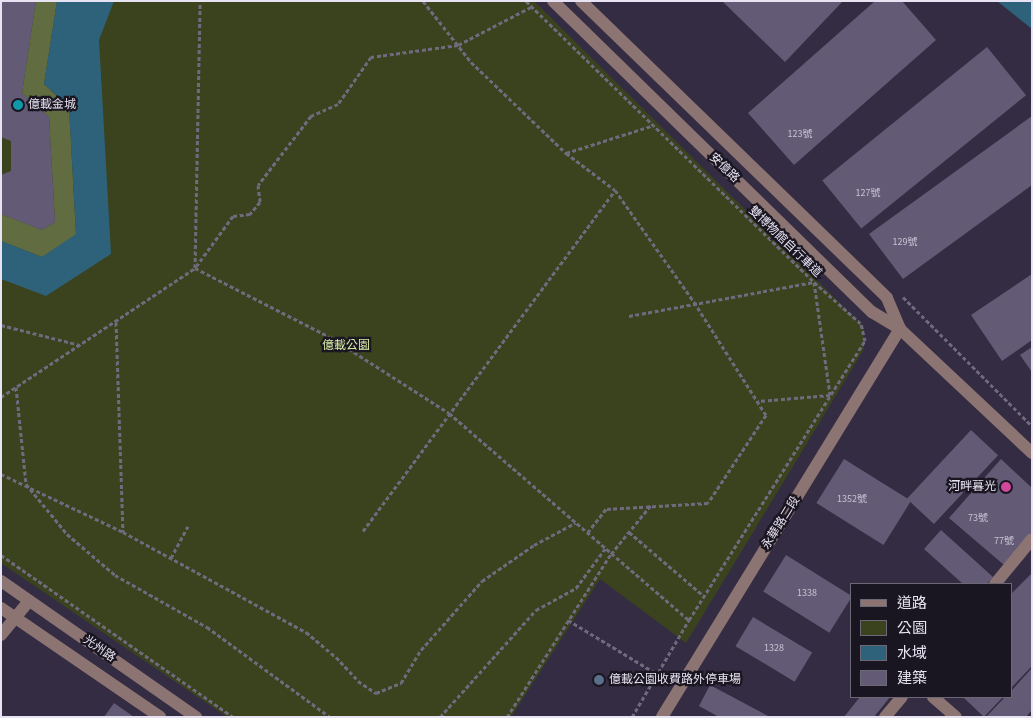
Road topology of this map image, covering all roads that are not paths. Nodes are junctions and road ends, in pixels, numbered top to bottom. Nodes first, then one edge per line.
1 (553, 1) edge
2 (581, 1) edge
3 (900, 329) junction
4 (1032, 453) edge
5 (1032, 539) edge
6 (1, 582) edge
7 (995, 583) edge
8 (29, 601) junction
9 (1, 608) edge
10 (15, 618) junction
11 (1, 635) edge
12 (901, 698) edge
13 (934, 698) edge
14 (160, 717) edge
15 (196, 717) edge
16 (662, 717) edge
17 (885, 717) edge
18 (956, 717) edge

1 - 3 street, 安億路
2 - 3 street, 安億路
3 - 4 street, 安億路
3 - 16 street, 永華路二段
5 - 7 street
6 - 8 street, 光州路
8 - 10 street
8 - 15 street, 光州路
9 - 10 street, 光州路
10 - 11 street
10 - 14 street, 光州路
12 - 17 street
13 - 18 street

